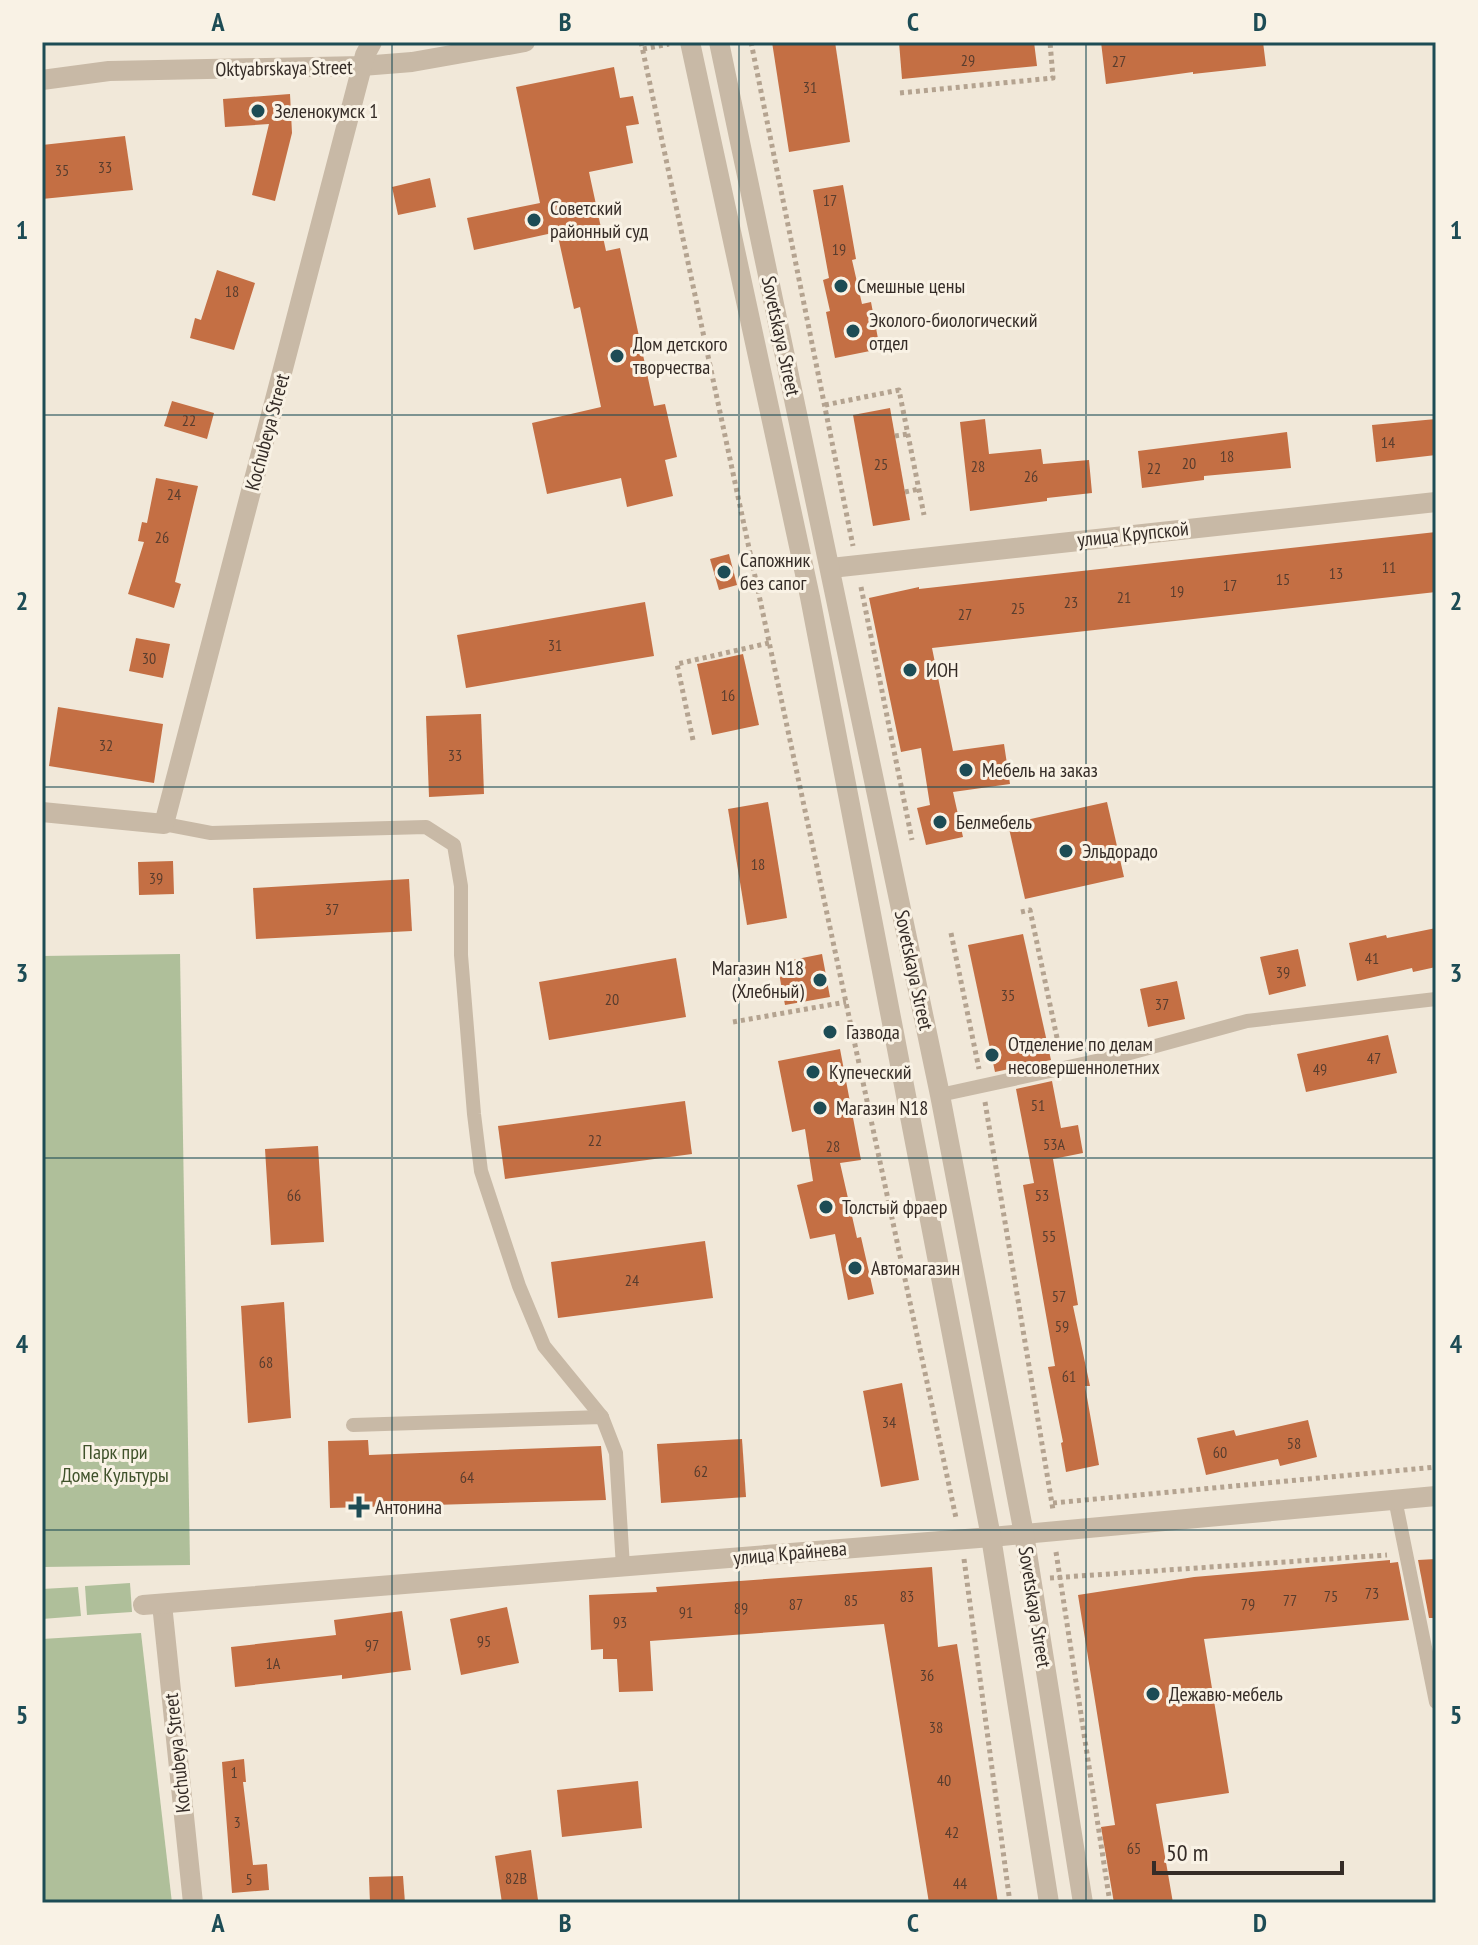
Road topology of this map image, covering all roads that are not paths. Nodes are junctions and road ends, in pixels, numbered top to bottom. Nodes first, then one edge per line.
1 (372, 42) edge
2 (525, 42) edge
3 (690, 42) edge
4 (719, 42) edge
5 (362, 66) junction
6 (42, 80) edge
7 (1436, 502) edge
8 (831, 568) junction
9 (42, 812) edge
10 (164, 824) junction
11 (1436, 999) edge
12 (940, 1095) junction
13 (602, 1417) junction
14 (353, 1425) dead end
15 (1436, 1496) edge
16 (1395, 1499) junction
17 (1024, 1534) junction
18 (991, 1537) junction
19 (623, 1567) junction
20 (152, 1604) joint
21 (1436, 1702) edge
22 (193, 1903) edge
23 (1049, 1903) edge
24 (1083, 1903) edge

1 - 5 street, Kochubeya Street
2 - 5 street, Oktyabrskaya Street
3 - 18 street, Sovetskaya Street
4 - 8 street, Sovetskaya Street
5 - 6 street, Oktyabrskaya Street
5 - 10 street, Kochubeya Street
7 - 8 street, улица Крупской
8 - 12 street, Sovetskaya Street
9 - 10 street
10 - 13 lane
11 - 12 lane
12 - 17 street, Sovetskaya Street
13 - 14 lane
13 - 19 lane
15 - 16 street, улица Крайнева
16 - 17 street, улица Крайнева
16 - 21 lane
17 - 18 street, улица Крайнева
17 - 24 street, Sovetskaya Street
18 - 19 street, улица Крайнева
18 - 23 street, Sovetskaya Street
19 - 20 street, улица Крайнева
20 - 22 street, Kochubeya Street

